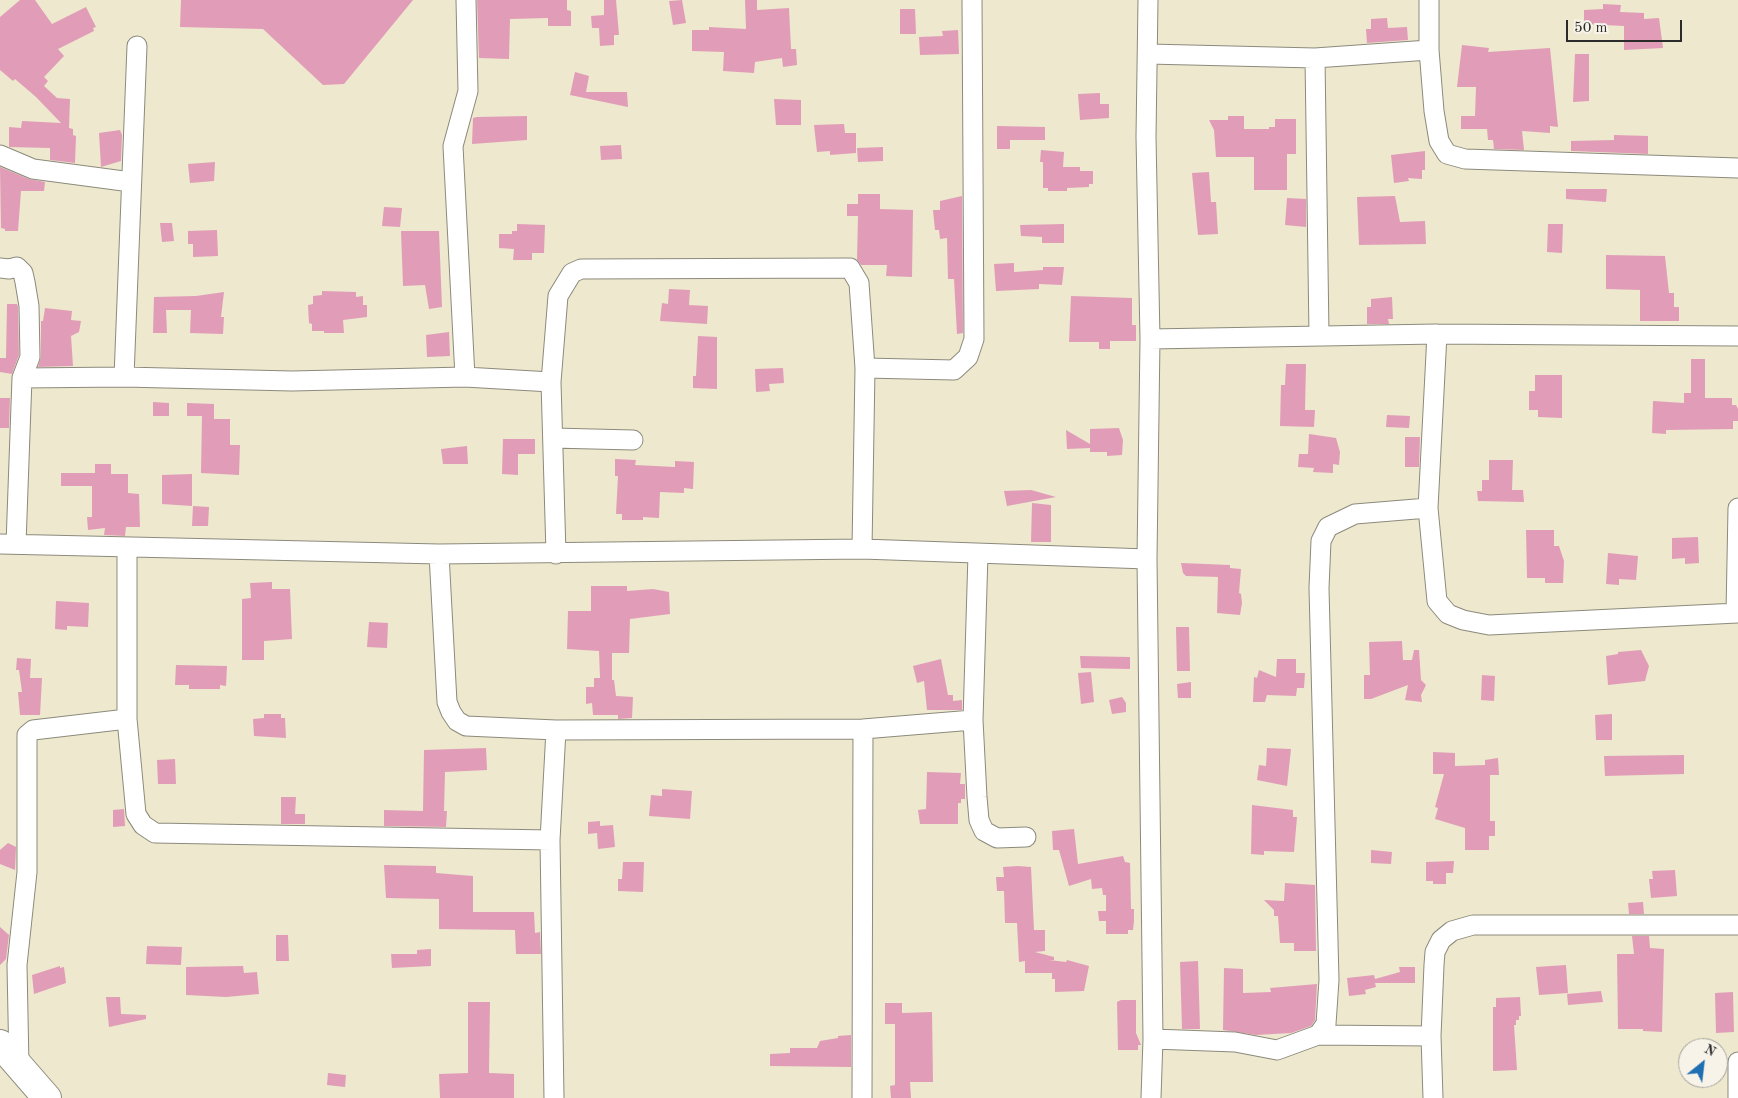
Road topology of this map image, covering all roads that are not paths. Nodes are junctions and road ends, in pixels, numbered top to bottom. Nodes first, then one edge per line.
1 (466, 0) edge
2 (972, 0) edge
3 (1148, 0) edge
4 (1428, 0) edge
5 (137, 46) dead end
6 (1429, 50) junction
7 (1148, 54) junction
8 (1315, 58) junction
9 (0, 154) edge
10 (1738, 168) edge
11 (132, 182) junction
12 (0, 268) edge
13 (1319, 334) junction
14 (1437, 334) junction
15 (1738, 336) edge
16 (1150, 339) junction
17 (865, 368) junction
18 (124, 377) junction
19 (465, 377) junction
20 (22, 378) junction
21 (551, 382) junction
22 (553, 438) junction
23 (633, 440) dead end
24 (1428, 508) junction
25 (1738, 508) edge
26 (8, 544) edge
27 (128, 548) junction
28 (862, 549) junction
29 (439, 554) junction
30 (556, 554) junction
31 (978, 554) junction
32 (1147, 560) junction
33 (1737, 613) edge
34 (127, 719) junction
35 (973, 720) junction
36 (863, 729) junction
37 (556, 730) junction
38 (1026, 837) dead end
39 (550, 840) junction
40 (1738, 924) edge
41 (1318, 1036) junction
42 (1431, 1036) junction
43 (1153, 1039) junction
44 (0, 1044) edge
45 (1738, 1062) edge
46 (19, 1066) junction
47 (47, 1098) edge
48 (554, 1098) edge
49 (862, 1098) edge
50 (1151, 1098) edge
51 (1433, 1098) edge
52 (1738, 1098) edge

1 - 19 street
2 - 17 street
3 - 7 street
4 - 6 street
5 - 11 street
6 - 8 street
6 - 10 street
7 - 8 street
7 - 16 street
8 - 13 street
9 - 11 street
11 - 18 street
12 - 20 street
13 - 14 street
13 - 16 street
14 - 15 street
14 - 24 street
16 - 32 street
17 - 21 street
17 - 28 street
18 - 19 street
18 - 20 street
19 - 21 street
20 - 26 street
21 - 22 street
22 - 23 street
22 - 30 street
24 - 33 street
24 - 41 street
25 - 33 street
26 - 27 street
27 - 29 street
27 - 34 street
28 - 30 street
28 - 31 street
29 - 30 street
29 - 37 street
31 - 32 street
31 - 35 street
32 - 43 street
34 - 39 street
34 - 46 street
35 - 36 street
35 - 38 street
36 - 37 street
36 - 49 street
37 - 39 street
39 - 48 street
40 - 42 street
41 - 42 street
41 - 43 street
42 - 51 street
43 - 50 street
44 - 46 highway
45 - 52 street
46 - 47 highway

